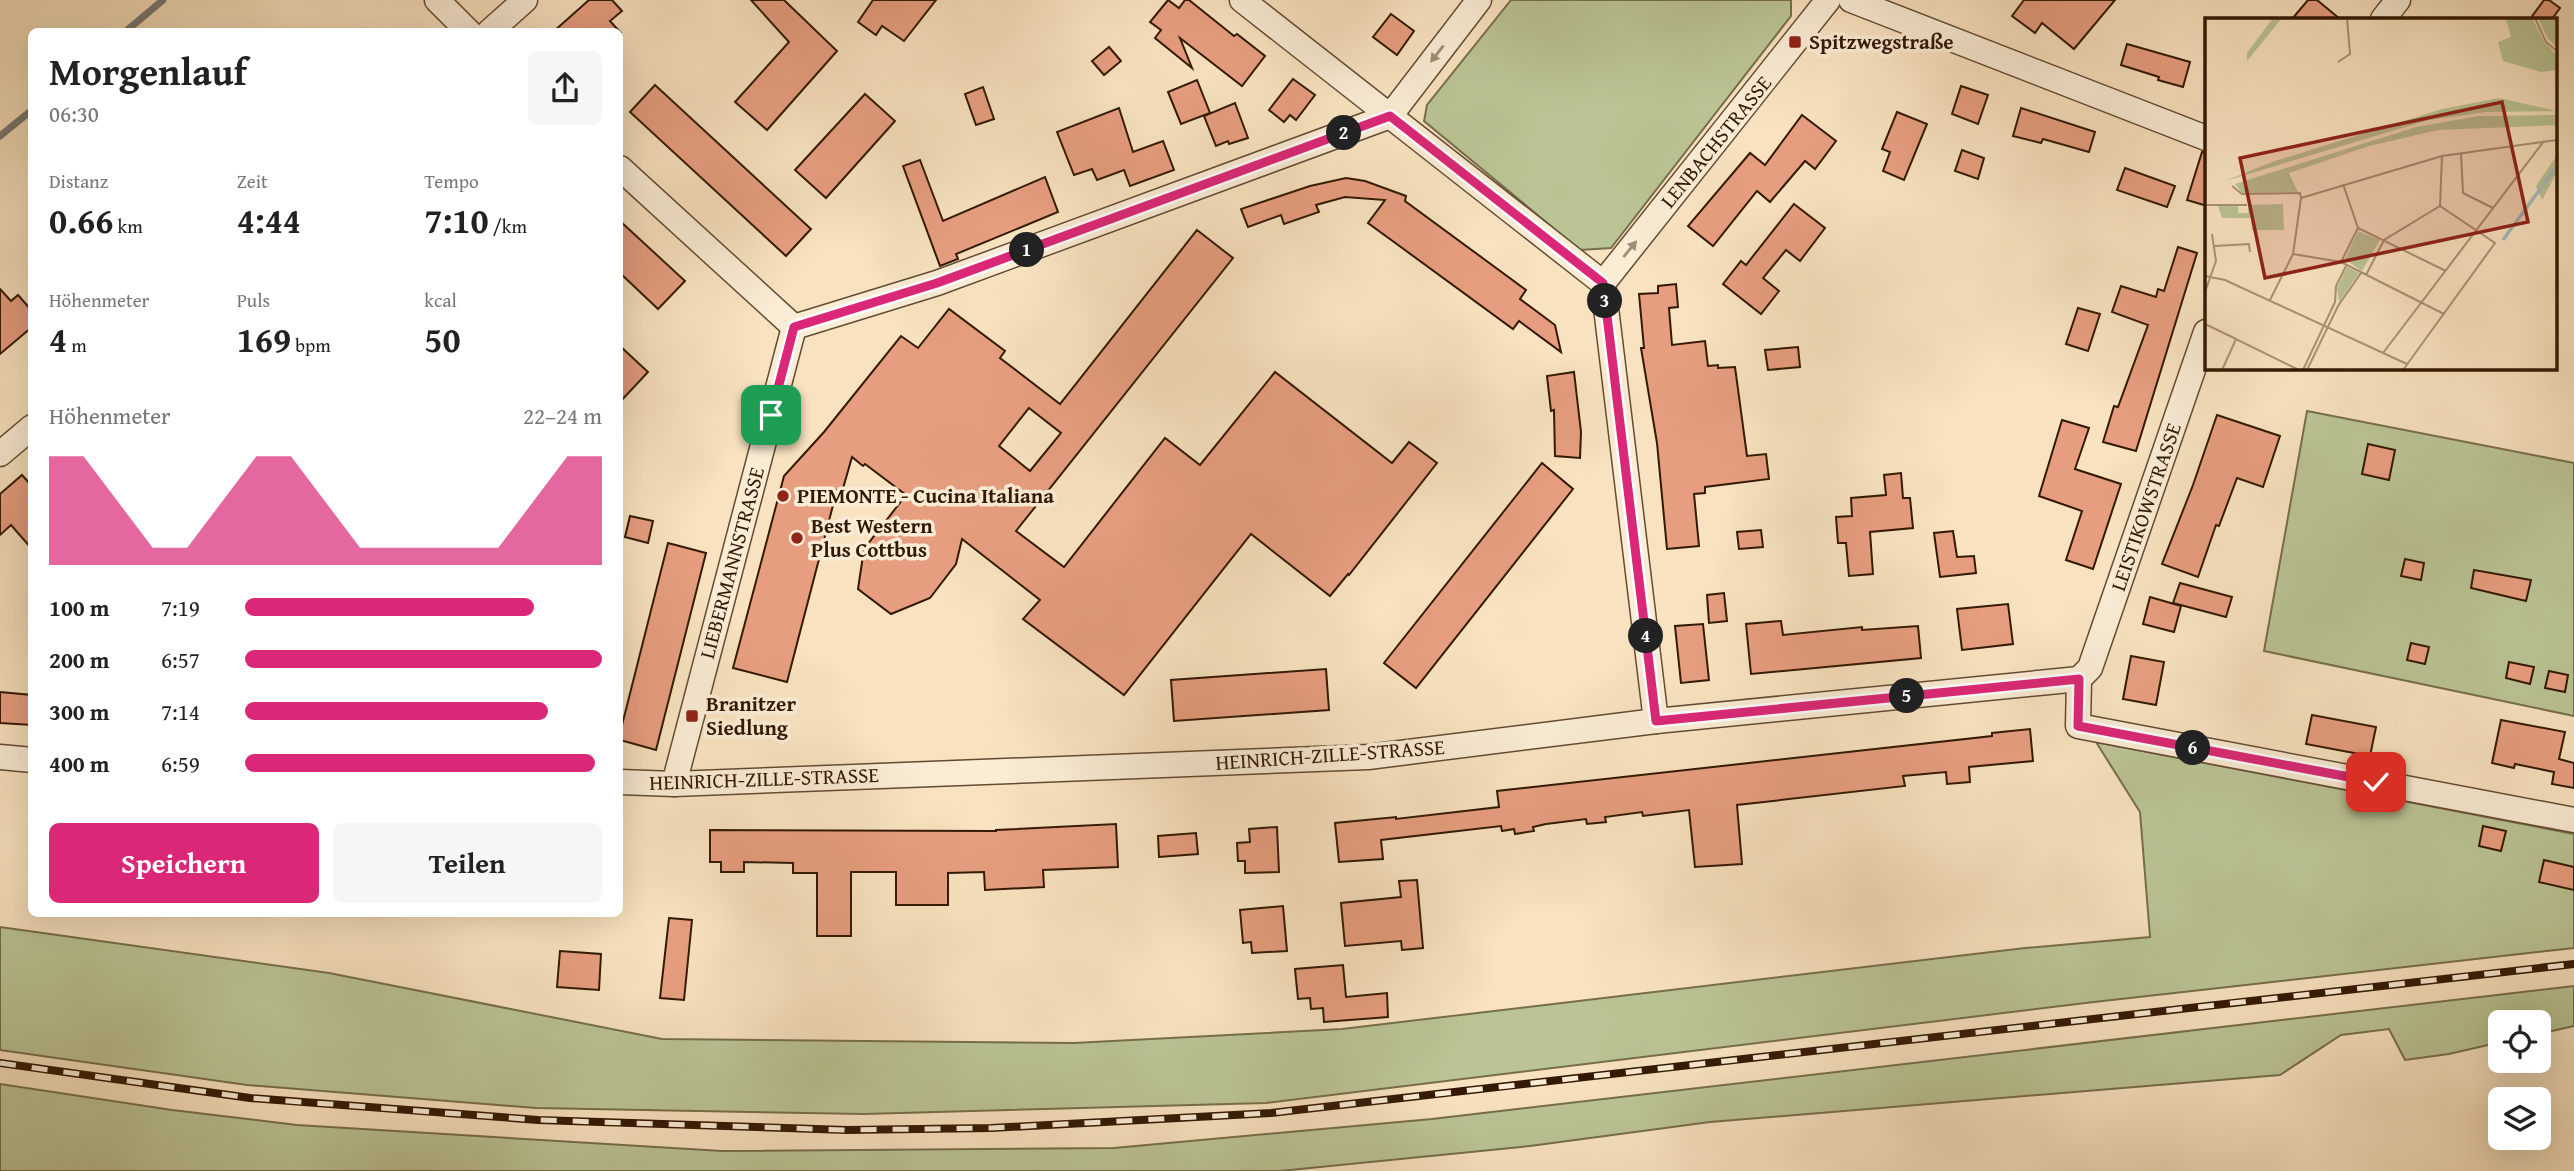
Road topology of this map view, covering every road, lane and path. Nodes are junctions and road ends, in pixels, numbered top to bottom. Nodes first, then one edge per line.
1 (437, 0) edge
2 (525, 0) edge
3 (1242, 0) edge
4 (1479, 0) edge
5 (1828, 0) edge
6 (1852, 0) edge
7 (2398, 0) edge
8 (2384, 18) edge
9 (465, 28) edge
10 (494, 28) edge
11 (1390, 116) junction
12 (2205, 137) edge
13 (623, 171) edge
14 (1603, 283) junction
15 (794, 327) junction
16 (2205, 338) edge
17 (28, 430) edge
18 (0, 454) edge
19 (2079, 679) junction
20 (1656, 721) junction
21 (0, 757) edge
22 (28, 760) edge
23 (623, 782) edge
24 (674, 784) junction
25 (2574, 820) edge

1 - 9 street
2 - 10 street
3 - 11 street
4 -> 11 street
14 -> 5 street, LENBACHSTRASSE
6 - 12 street
7 - 8 street
11 - 14 street
11 - 15 street
13 - 15 street
14 - 20 street
15 - 24 street, LIEBERMANNSTRASSE
16 - 19 street, LEISTIKOWSTRASSE
17 - 18 street
19 - 20 street, HEINRICH-ZILLE-STRASSE
19 - 25 street
20 - 24 street, HEINRICH-ZILLE-STRASSE
21 - 22 street
23 - 24 street, HEINRICH-ZILLE-STRASSE

